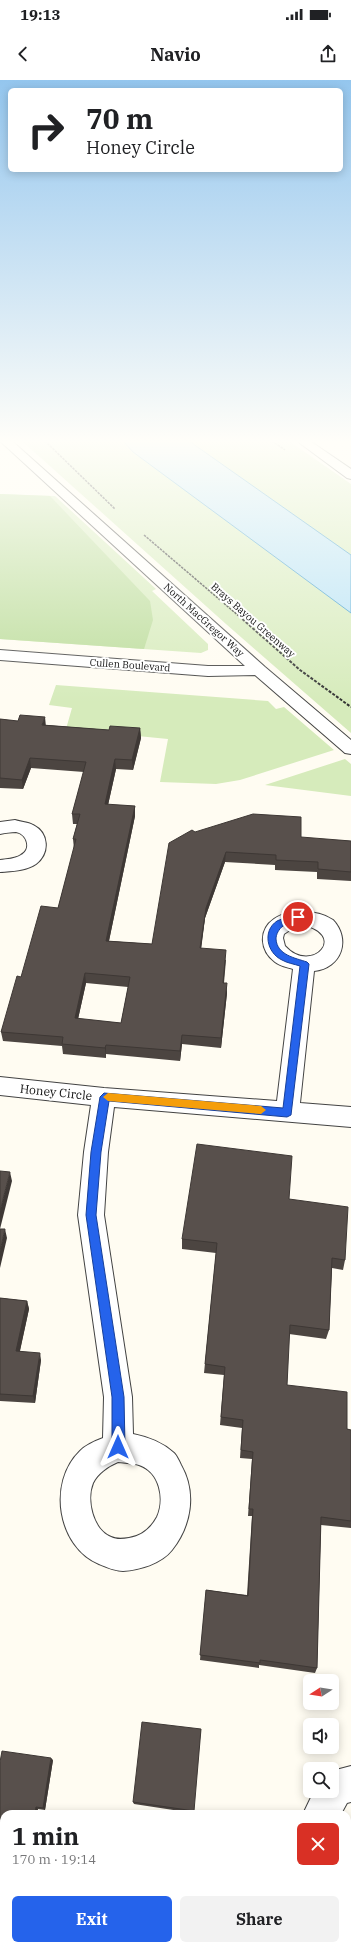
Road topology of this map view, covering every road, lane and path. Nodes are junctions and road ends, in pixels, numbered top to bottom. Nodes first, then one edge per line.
1 (102, 528) edge
2 (142, 534) dead end
3 (0, 655) edge
4 (259, 670) junction
5 (351, 707) edge
6 (351, 749) edge
7 (0, 828) edge
8 (0, 866) edge
9 (304, 964) dead end
10 (0, 1086) edge
11 (104, 1097) junction
12 (287, 1113) junction
13 (351, 1117) edge
14 (118, 1447) dead end
15 (351, 1784) edge
16 (323, 1810) edge

1 - 4 street, North MacGregor Way
2 - 5 path, Brays Bayou Greenway
3 - 4 street, Cullen Boulevard
4 - 6 street, North MacGregor Way
7 - 8 street
9 - 12 street
10 - 11 street, Honey Circle
11 - 12 street, Honey Circle
11 - 14 street
12 - 13 street, Honey Circle
15 - 16 street

